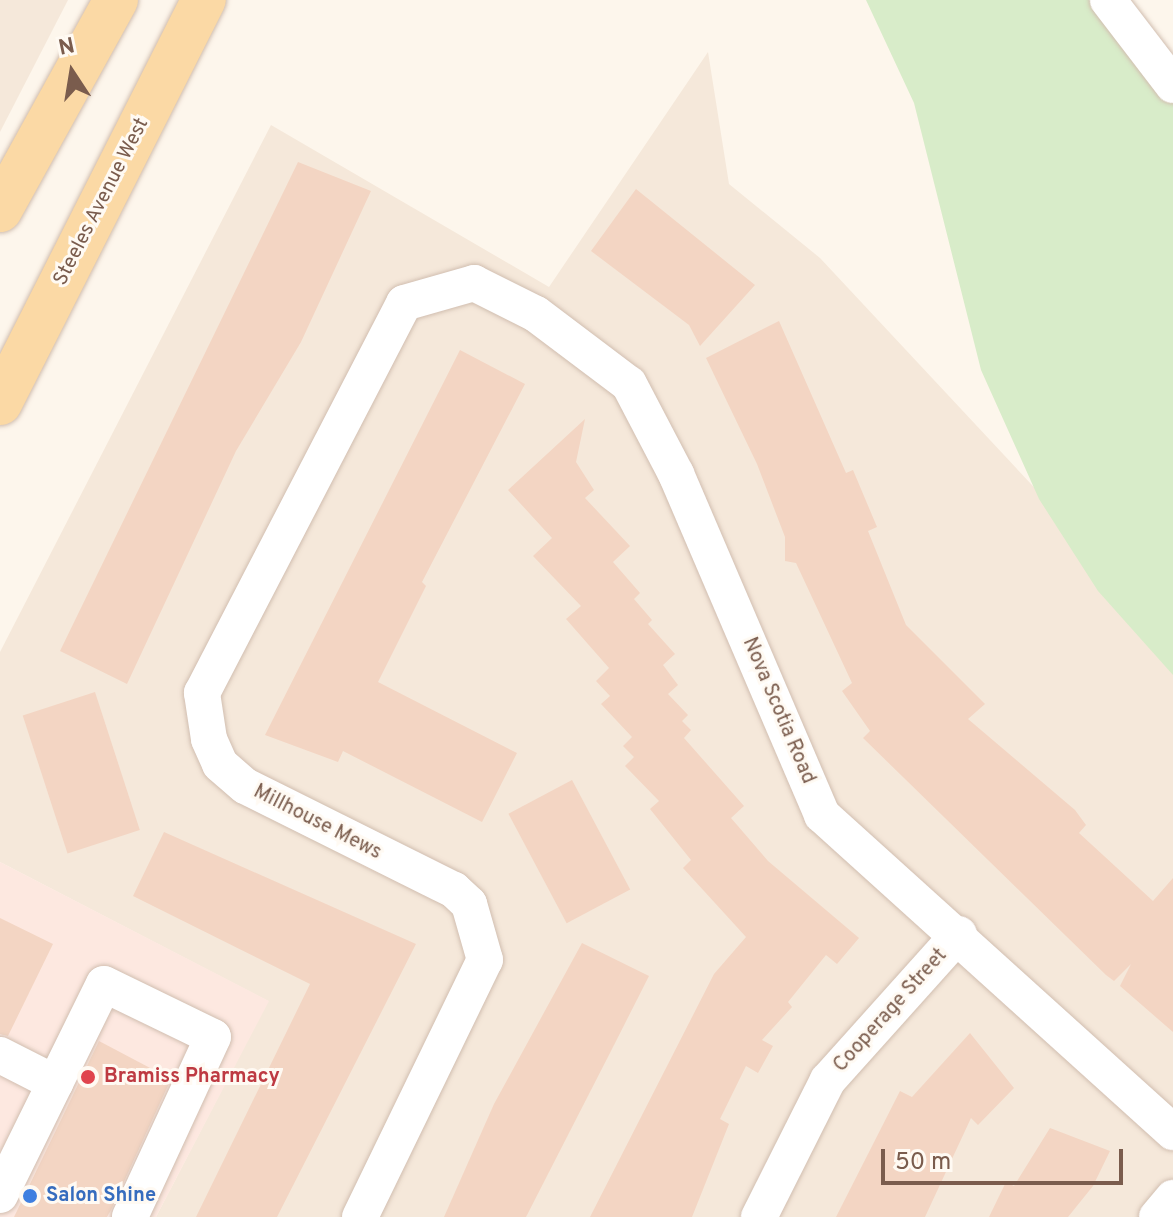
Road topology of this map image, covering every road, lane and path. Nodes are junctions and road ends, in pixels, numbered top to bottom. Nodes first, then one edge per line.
1 (116, 0) edge
2 (1108, 0) edge
3 (195, 5) edge
4 (1173, 85) edge
5 (0, 210) edge
6 (434, 290) joint
7 (0, 403) edge
8 (959, 934) junction
9 (0, 1055) edge
10 (55, 1083) junction
11 (1173, 1132) edge
12 (0, 1195) edge
13 (1173, 1198) edge
14 (130, 1217) edge
15 (360, 1217) edge
16 (759, 1217) edge
17 (1157, 1217) edge

1 - 5 main road
2 - 4 street
3 - 7 main road, Steeles Avenue West
6 - 8 street, Nova Scotia Road
6 - 15 street, Millhouse Mews
8 - 11 street, Nova Scotia Road
8 - 16 street, Cooperage Street
9 - 10 street
10 - 12 street
10 - 14 street
13 - 17 street

